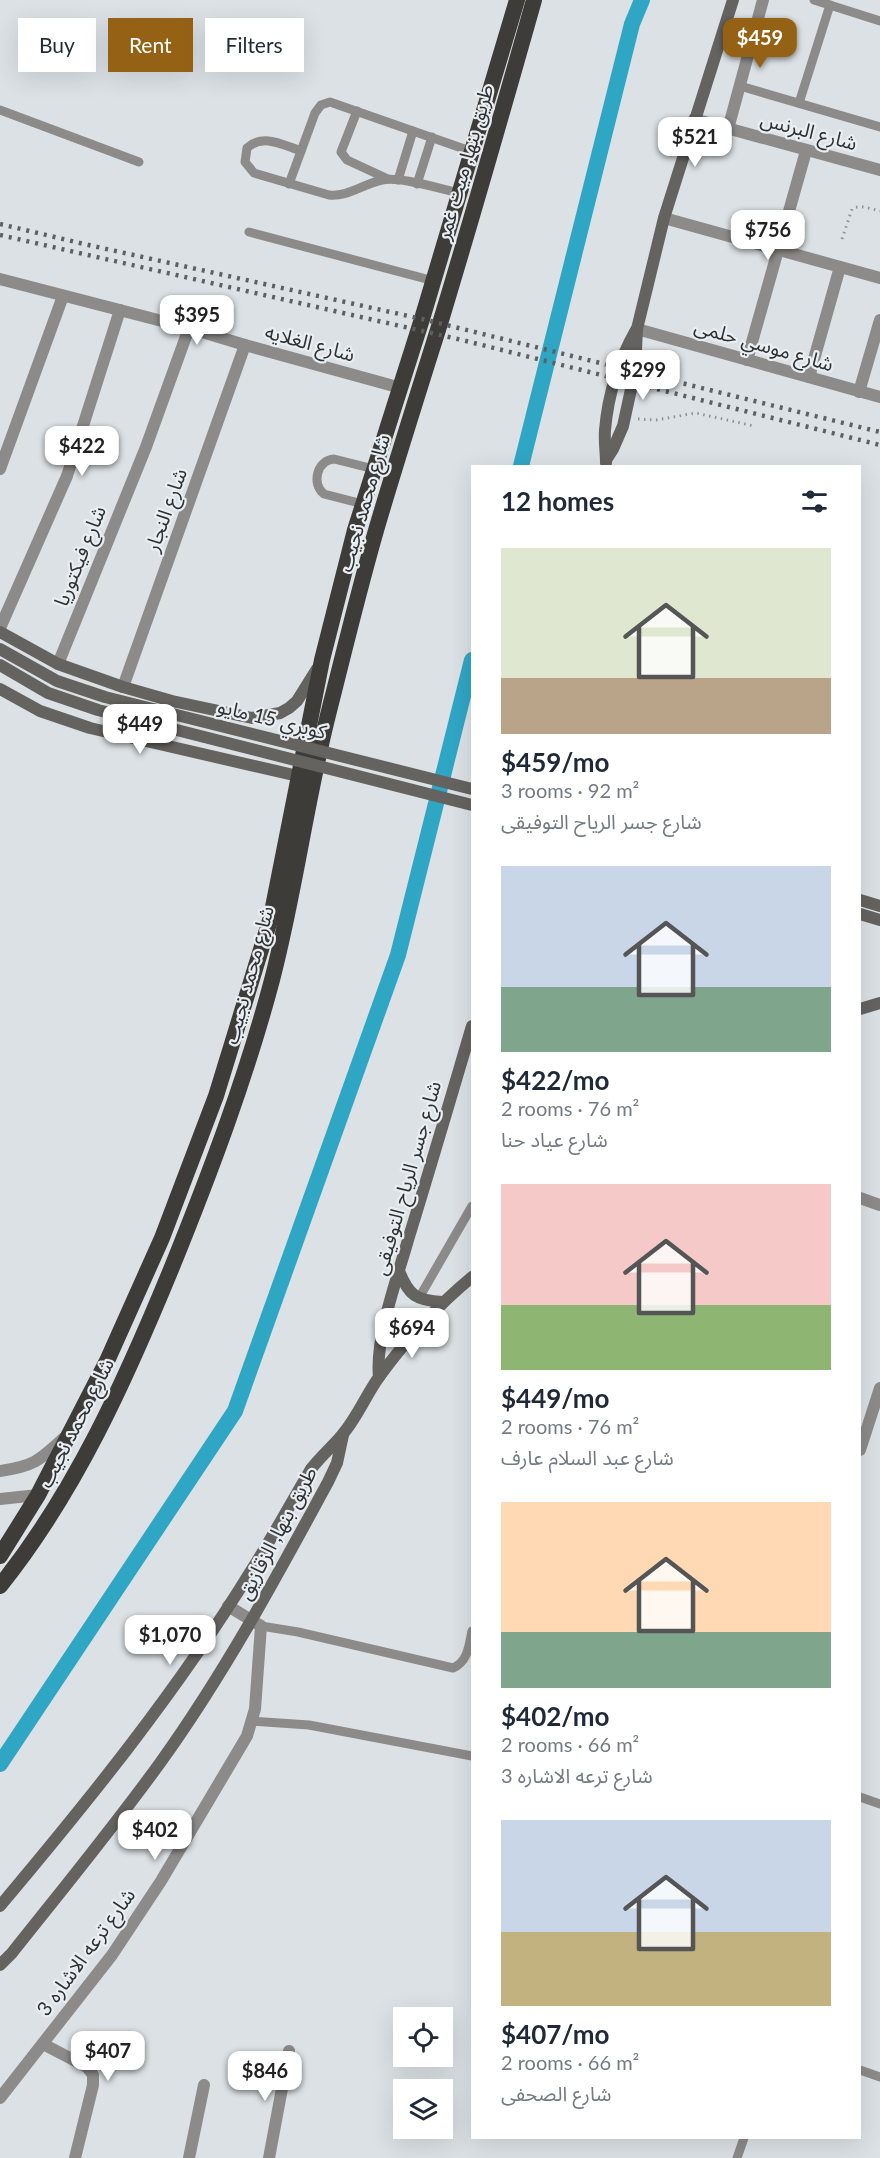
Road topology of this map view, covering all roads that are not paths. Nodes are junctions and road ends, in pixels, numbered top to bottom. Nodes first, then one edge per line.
1 (517, 0) edge
2 (534, 0) edge
3 (733, 0) edge
4 (764, 0) edge
5 (814, 0) edge
6 (830, 5) junction
7 (880, 21) edge
8 (740, 86) junction
9 (799, 103) junction
10 (0, 110) edge
11 (357, 111) junction
12 (694, 119) junction
13 (879, 124) edge
14 (728, 129) junction
15 (413, 130) junction
16 (432, 137) junction
17 (301, 151) junction
18 (806, 151) junction
19 (481, 155) junction
20 (139, 162) dead end
21 (880, 170) edge
22 (393, 180) junction
23 (289, 184) junction
24 (417, 184) junction
25 (460, 193) junction
26 (664, 218) junction
27 (249, 232) dead end
28 (778, 249) junction
29 (840, 267) junction
30 (880, 278) edge
31 (0, 279) edge
32 (434, 281) junction
33 (63, 296) junction
34 (120, 310) junction
35 (880, 320) edge
36 (189, 328) junction
37 (637, 329) junction
38 (417, 330) joint
39 (435, 335) joint
40 (245, 345) junction
41 (747, 360) junction
42 (810, 377) junction
43 (401, 388) junction
44 (859, 392) junction
45 (880, 398) edge
46 (606, 463) edge
47 (0, 469) edge
48 (374, 469) junction
49 (363, 504) junction
50 (382, 510) junction
51 (0, 630) edge
52 (0, 649) edge
53 (322, 660) junction
54 (58, 664) junction
55 (0, 665) edge
56 (123, 687) junction
57 (0, 689) edge
58 (298, 776) junction
59 (471, 789) edge
60 (471, 805) edge
61 (861, 900) edge
62 (880, 906) edge
63 (861, 914) edge
64 (880, 920) edge
65 (880, 1003) edge
66 (861, 1009) edge
67 (471, 1029) edge
68 (216, 1096) junction
69 (236, 1101) junction
70 (203, 1128) junction
71 (222, 1139) junction
72 (861, 1198) edge
73 (880, 1205) edge
74 (471, 1208) edge
75 (399, 1271) junction
76 (471, 1278) edge
77 (419, 1298) junction
78 (442, 1302) junction
79 (379, 1377) junction
80 (880, 1388) edge
81 (69, 1433) junction
82 (343, 1434) junction
83 (861, 1447) edge
84 (0, 1471) edge
85 (38, 1495) junction
86 (0, 1499) edge
87 (0, 1556) edge
88 (0, 1586) edge
89 (228, 1606) junction
90 (257, 1623) junction
91 (471, 1635) edge
92 (252, 1721) junction
93 (471, 1756) edge
94 (861, 1797) edge
95 (880, 1804) edge
96 (0, 1906) edge
97 (0, 1965) edge
98 (43, 2044) junction
99 (290, 2051) dead end
100 (861, 2070) edge
101 (880, 2077) edge
102 (204, 2085) dead end
103 (0, 2098) edge
104 (744, 2139) edge
105 (75, 2158) edge
106 (189, 2158) edge
107 (269, 2158) edge
108 (737, 2158) edge

1 - 19 highway, طريق بنها, ميت غمر
2 - 19 highway, طريق بنها, ميت غمر
3 - 12 main road
4 - 8 street
5 - 6 lane
6 - 7 lane
6 - 9 lane
8 - 9 lane
8 - 14 street
9 - 13 lane
10 - 20 lane
11 - 15 lane
11 - 17 lane
11 - 22 lane
12 - 14 street, شارع البرنس
12 - 26 main road
14 - 18 street, شارع البرنس
15 - 16 lane
15 - 22 lane
16 - 19 lane
16 - 24 lane
17 - 23 lane
17 - 23 lane
18 - 21 street, شارع البرنس
18 - 28 street
19 - 25 highway, طريق بنها, ميت غمر
19 - 39 highway, طريق بنها, ميت غمر
22 - 23 lane
22 - 24 lane
24 - 25 lane
25 - 32 highway, طريق بنها, ميت غمر
26 - 28 street
26 - 37 main road
27 - 32 lane
28 - 29 street
28 - 41 street
29 - 30 street
29 - 42 street
31 - 33 street, شارع الغلايه
32 - 38 highway, طريق بنها, ميت غمر
33 - 34 street, شارع الغلايه
33 - 47 street
34 - 36 street, شارع الغلايه
34 - 51 street
35 - 44 street
36 - 40 street, شارع الغلايه
36 - 54 street, شارع فيكتوريا
37 - 41 street, شارع موسي حلمى
37 - 46 main road
37 - 46 main road
38 - 43 highway, شارع محمد نجيب
39 - 50 highway, شارع محمد نجيب
40 - 43 street, شارع الغلايه
40 - 56 street, شارع النجار
41 - 42 street, شارع موسي حلمى
42 - 44 street, شارع موسي حلمى
43 - 48 highway, شارع محمد نجيب
44 - 45 street, شارع موسي حلمى
48 - 49 highway, شارع محمد نجيب
48 - 49 lane
49 - 50 highway
49 - 53 highway, شارع محمد نجيب
50 - 69 highway, شارع محمد نجيب
51 - 54 main road
52 - 59 main road, كوبري 15 مايو, bridge
53 - 56 main road
53 - 58 highway, شارع محمد نجيب
54 - 56 main road
55 - 60 main road, كوبري 15 مايو, bridge
57 - 58 main road
58 - 68 highway, شارع محمد نجيب
61 - 62 main road
63 - 64 main road
65 - 66 main road
67 - 75 main road, شارع جسر الرياح التوفيقى
68 - 69 highway
68 - 70 highway, شارع محمد نجيب
69 - 71 highway, شارع محمد نجيب
70 - 71 highway
70 - 81 highway, شارع محمد نجيب
71 - 88 highway, شارع محمد نجيب
72 - 73 street
74 - 77 lane
75 - 77 main road
75 - 79 main road, شارع جسر الرياح التوفيقى
76 - 78 main road, طريق بنها, الزقازيق
77 - 78 main road
78 - 79 main road, طريق بنها, الزقازيق
79 - 82 main road, طريق بنها, الزقازيق
80 - 83 street
81 - 84 street
81 - 85 highway, شارع محمد نجيب
82 - 89 main road, طريق بنها, الزقازيق
82 - 90 main road, طريق بنها, الزقازيق
85 - 86 street
85 - 87 highway, شارع محمد نجيب
89 - 90 street
89 - 96 main road, طريق بنها, الزقازيق
90 - 91 lane
90 - 92 street, شارع ترعه الاشاره 3
90 - 97 main road, طريق بنها, الزقازيق
92 - 93 lane
92 - 98 street, شارع ترعه الاشاره 3
94 - 95 lane
98 - 103 street, شارع ترعه الاشاره 3
98 - 105 street
99 - 107 street
100 - 101 lane
102 - 106 street
104 - 108 lane

